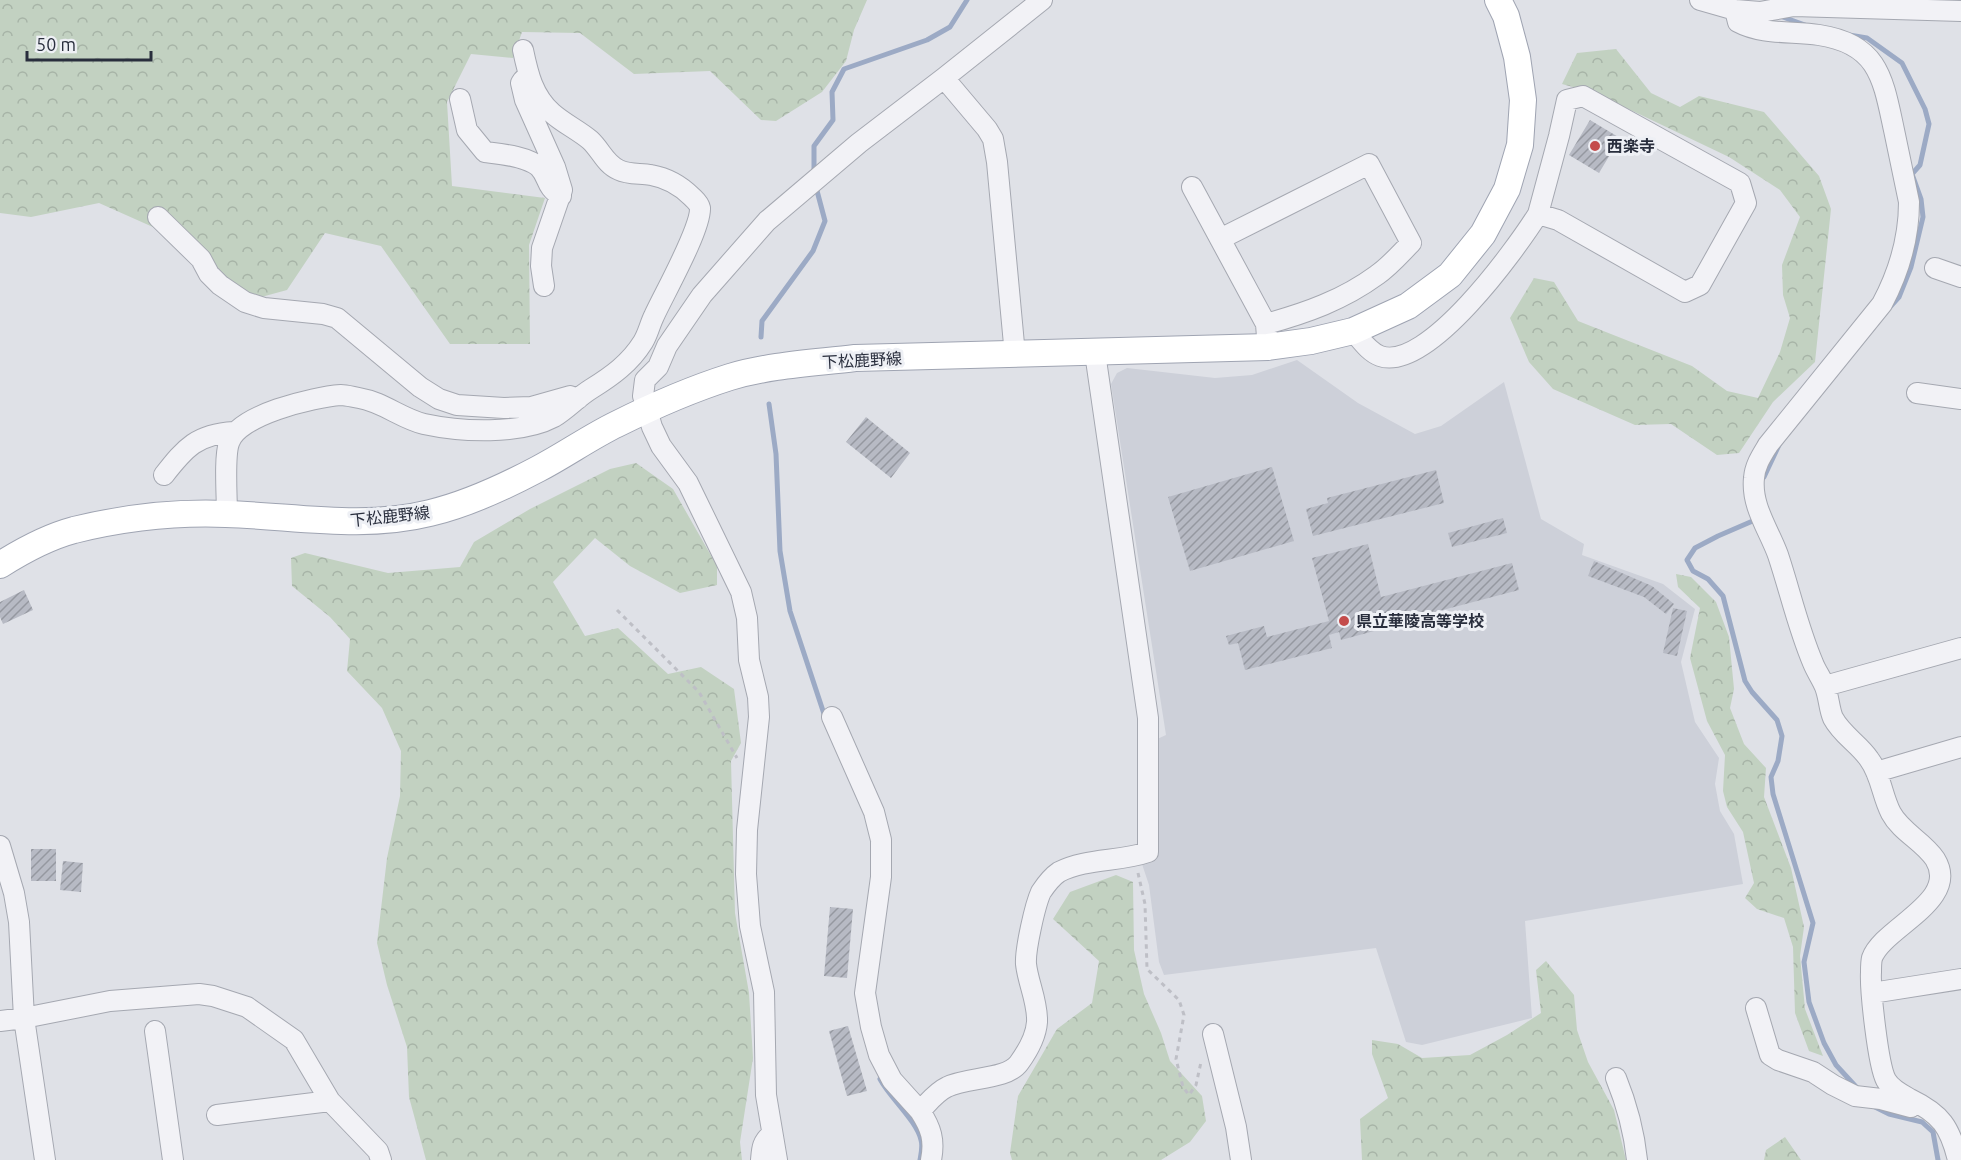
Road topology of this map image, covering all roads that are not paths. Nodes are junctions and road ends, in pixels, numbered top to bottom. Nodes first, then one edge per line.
1 (1498, 0) edge
2 (1700, 0) edge
3 (1030, 4) edge
4 (1735, 10) junction
5 (1961, 11) edge
6 (523, 50) dead end
7 (528, 73) junction
8 (944, 78) junction
9 (460, 99) dead end
10 (1192, 187) dead end
11 (561, 196) junction
12 (1538, 214) junction
13 (158, 217) dead end
14 (1220, 239) junction
15 (1935, 268) dead end
16 (1961, 277) edge
17 (544, 286) dead end
18 (1353, 331) junction
19 (1267, 335) junction
20 (1095, 353) junction
21 (1015, 355) junction
22 (624, 367) junction
23 (645, 380) junction
24 (1917, 393) dead end
25 (578, 399) junction
26 (1961, 399) edge
27 (646, 410) junction
28 (234, 432) junction
29 (164, 475) dead end
30 (226, 514) junction
31 (0, 565) edge
32 (1961, 648) edge
33 (1825, 686) junction
34 (832, 717) dead end
35 (1961, 747) edge
36 (1876, 772) junction
37 (0, 846) edge
38 (1961, 979) edge
39 (1872, 993) junction
40 (1756, 1008) dead end
41 (24, 1018) junction
42 (0, 1021) edge
43 (155, 1031) dead end
44 (1213, 1034) road end
45 (1616, 1078) dead end
46 (330, 1101) junction
47 (1925, 1106) junction
48 (920, 1111) junction
49 (217, 1115) dead end
50 (771, 1135) junction
51 (45, 1160) edge
52 (173, 1160) edge
53 (381, 1160) edge
54 (761, 1160) edge
55 (777, 1160) edge
56 (931, 1160) edge
57 (1241, 1160) edge
58 (1637, 1160) edge
59 (1958, 1160) edge

1 - 18 main road, 下松鹿野線
2 - 4 street
3 - 8 street
4 - 5 street
4 - 33 street
6 - 7 street
7 - 11 street
7 - 22 street
8 - 21 street
8 - 23 street
9 - 11 street
10 - 14 street
11 - 17 street
12 - 12 street
12 - 18 street
13 - 25 street
14 - 19 street
14 - 19 street
15 - 16 street
18 - 19 main road, 下松鹿野線
19 - 20 main road, 下松鹿野線
20 - 21 main road, 下松鹿野線
20 - 48 street
21 - 27 main road, 下松鹿野線
22 - 23 street
22 - 25 street
23 - 27 street
24 - 26 street
25 - 28 street
27 - 30 main road, 下松鹿野線
27 - 50 street
28 - 29 street
28 - 30 street
30 - 31 main road, 下松鹿野線
32 - 33 street
33 - 36 street
34 - 48 street
35 - 36 street
36 - 39 street
37 - 41 street
38 - 39 street
39 - 47 street
40 - 47 street
41 - 42 street
41 - 46 street
41 - 51 street
43 - 52 street
44 - 57 street
45 - 58 street
46 - 49 street
46 - 53 street
47 - 59 street
48 - 56 street
50 - 54 street
50 - 55 street

